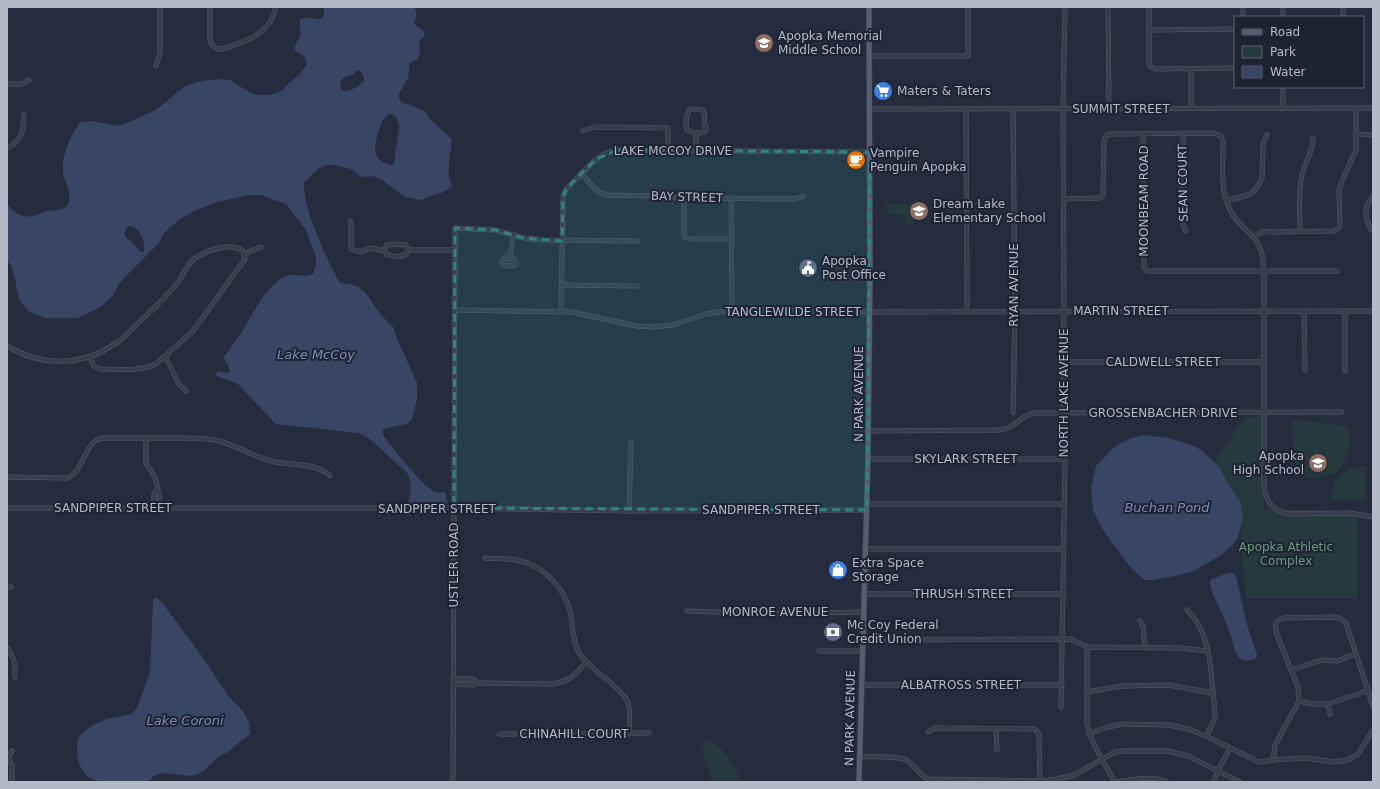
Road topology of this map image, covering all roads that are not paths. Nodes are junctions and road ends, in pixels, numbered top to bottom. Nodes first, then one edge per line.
1 (160, 7) edge
2 (210, 7) edge
3 (276, 7) edge
4 (869, 7) edge
5 (968, 7) edge
6 (1065, 7) edge
7 (1108, 7) edge
8 (1148, 7) edge
9 (1234, 29) edge
10 (1149, 30) junction
11 (869, 56) junction
12 (156, 66) dead end
13 (1234, 68) edge
14 (1191, 69) junction
15 (29, 80) dead end
16 (7, 84) edge
17 (1283, 88) edge
18 (1191, 108) junction
19 (1283, 108) junction
20 (1356, 108) junction
21 (1373, 108) edge
22 (869, 109) junction
23 (966, 109) junction
24 (1013, 109) junction
25 (1064, 109) junction
26 (1109, 109) junction
27 (24, 115) dead end
28 (583, 131) dead end
29 (696, 133) junction
30 (1143, 134) junction
31 (1183, 134) junction
32 (1356, 134) junction
33 (1267, 135) dead end
34 (1373, 135) edge
35 (1313, 138) dead end
36 (7, 149) edge
37 (668, 150) junction
38 (696, 151) junction
39 (870, 152) junction
40 (581, 173) junction
41 (803, 196) dead end
42 (1373, 197) edge
43 (684, 198) junction
44 (731, 198) junction
45 (1064, 198) junction
46 (1227, 201) junction
47 (350, 221) dead end
48 (1300, 231) junction
49 (1373, 231) edge
50 (1185, 232) dead end
51 (514, 234) junction
52 (1254, 237) junction
53 (731, 239) junction
54 (562, 241) junction
55 (637, 241) dead end
56 (262, 247) dead end
57 (409, 250) junction
58 (455, 250) junction
59 (384, 251) junction
60 (244, 254) junction
61 (509, 258) dead end
62 (1264, 271) junction
63 (1337, 271) dead end
64 (562, 285) junction
65 (637, 286) dead end
66 (456, 310) junction
67 (732, 310) junction
68 (561, 311) junction
69 (967, 311) junction
70 (1064, 311) junction
71 (1264, 311) junction
72 (1304, 311) junction
73 (1345, 311) junction
74 (1373, 311) edge
75 (869, 312) junction
76 (1015, 312) junction
77 (7, 346) edge
78 (165, 356) junction
79 (90, 357) junction
80 (1063, 362) junction
81 (1263, 362) junction
82 (1304, 370) dead end
83 (1345, 371) dead end
84 (186, 391) dead end
85 (1264, 412) junction
86 (1342, 412) dead end
87 (1013, 413) dead end
88 (1063, 413) junction
89 (868, 430) junction
90 (146, 438) junction
91 (631, 442) dead end
92 (868, 459) junction
93 (1065, 459) junction
94 (330, 476) dead end
95 (7, 477) edge
96 (157, 488) junction
97 (867, 504) junction
98 (1064, 504) junction
99 (7, 508) edge
100 (154, 508) junction
101 (160, 508) junction
102 (454, 508) junction
103 (867, 510) junction
104 (629, 511) junction
105 (1373, 517) edge
106 (865, 549) junction
107 (1064, 549) junction
108 (484, 558) dead end
109 (863, 594) junction
110 (1063, 594) junction
111 (1187, 610) dead end
112 (687, 611) dead end
113 (863, 612) junction
114 (1140, 621) dead end
115 (862, 640) junction
116 (1062, 640) junction
117 (1088, 647) junction
118 (1145, 647) junction
119 (7, 648) edge
120 (819, 651) dead end
121 (862, 651) junction
122 (1208, 651) junction
123 (1355, 654) junction
124 (588, 662) junction
125 (1292, 670) junction
126 (15, 677) dead end
127 (453, 678) junction
128 (466, 678) junction
129 (478, 683) junction
130 (453, 684) junction
131 (466, 685) junction
132 (861, 685) junction
133 (1062, 685) junction
134 (1367, 691) junction
135 (1087, 692) junction
136 (1213, 693) junction
137 (1299, 701) junction
138 (1328, 704) junction
139 (1062, 706) dead end
140 (1373, 706) edge
141 (1330, 714) dead end
142 (996, 729) junction
143 (1373, 730) edge
144 (928, 732) dead end
145 (499, 734) dead end
146 (629, 734) junction
147 (649, 734) dead end
148 (1089, 734) junction
149 (1206, 736) junction
150 (1230, 748) junction
151 (997, 750) dead end
152 (12, 751) dead end
153 (7, 757) edge
154 (859, 757) junction
155 (1102, 759) junction
156 (1273, 760) junction
157 (1218, 771) junction
158 (1040, 781) junction
159 (1239, 781) edge
160 (12, 782) edge
161 (453, 782) edge
162 (859, 782) edge
163 (1117, 782) edge
164 (1167, 782) edge
165 (1213, 782) edge

1 - 12 street
2 - 3 street
4 - 11 main road, N PARK AVENUE
5 - 11 street
6 - 25 street, NORTH LAKE AVENUE
7 - 26 street
8 - 10 street
9 - 10 street
10 - 14 street
11 - 22 main road, N PARK AVENUE
13 - 14 street
14 - 18 street
15 - 16 street
17 - 19 street
18 - 19 street, SUMMIT STREET
18 - 26 street, SUMMIT STREET
19 - 20 street, SUMMIT STREET
20 - 21 street, SUMMIT STREET
20 - 32 street
22 - 23 street, SUMMIT STREET
22 - 39 main road, N PARK AVENUE
23 - 24 street, SUMMIT STREET
23 - 69 street
24 - 25 street, SUMMIT STREET
24 - 76 street, RYAN AVENUE
25 - 26 street, SUMMIT STREET
25 - 45 street, NORTH LAKE AVENUE
27 - 36 street
28 - 37 street
29 - 29 street
29 - 38 street
30 - 31 street
30 - 45 street
30 - 62 street, MOONBEAM ROAD
31 - 46 street
31 - 50 street, SEAN COURT
32 - 34 street
32 - 48 street
33 - 46 street
35 - 48 street
37 - 38 street, LAKE MCCOY DRIVE
37 - 40 street, LAKE MCCOY DRIVE
38 - 39 street, LAKE MCCOY DRIVE
39 - 75 main road, N PARK AVENUE
40 - 43 street, BAY STREET
40 - 54 street, LAKE MCCOY DRIVE
41 - 44 street, BAY STREET
42 - 49 street
43 - 44 street, BAY STREET
43 - 53 street
44 - 53 street
45 - 70 street, NORTH LAKE AVENUE
46 - 52 street
47 - 59 street
48 - 52 street
51 - 54 street
51 - 58 street, USTLER ROAD
51 - 61 street
52 - 62 street
53 - 67 street
54 - 55 street
54 - 64 street, LAKE MCCOY DRIVE
56 - 60 street
57 - 58 street
57 - 59 street
57 - 59 street
58 - 66 street, USTLER ROAD
60 - 78 street
60 - 79 street
62 - 63 street
62 - 71 street
64 - 65 street
64 - 68 street, LAKE MCCOY DRIVE
66 - 68 street, TANGLEWILDE STREET
66 - 102 street, USTLER ROAD
67 - 68 street, TANGLEWILDE STREET
67 - 75 street, TANGLEWILDE STREET
69 - 75 street, MARTIN STREET
69 - 76 street, MARTIN STREET
70 - 71 street, MARTIN STREET
70 - 76 street, MARTIN STREET
70 - 80 street, NORTH LAKE AVENUE
71 - 72 street, MARTIN STREET
71 - 81 street
72 - 73 street, MARTIN STREET
72 - 82 street
73 - 74 street, MARTIN STREET
73 - 83 street
75 - 89 main road, N PARK AVENUE
76 - 87 street, RYAN AVENUE
77 - 79 street
78 - 79 street
78 - 84 street
80 - 81 street, CALDWELL STREET
80 - 88 street, NORTH LAKE AVENUE
81 - 85 street
85 - 86 street, GROSSENBACHER DRIVE
85 - 88 street, GROSSENBACHER DRIVE
85 - 105 street
88 - 89 street, GROSSENBACHER DRIVE
88 - 93 street, NORTH LAKE AVENUE
89 - 92 main road, N PARK AVENUE
90 - 94 street
90 - 95 street
90 - 96 street
91 - 104 street
92 - 93 street, SKYLARK STREET
92 - 97 main road, N PARK AVENUE
93 - 98 street, NORTH LAKE AVENUE
96 - 100 street
96 - 101 street
97 - 98 street
97 - 103 main road, N PARK AVENUE
98 - 107 street, NORTH LAKE AVENUE
99 - 100 street, SANDPIPER STREET
100 - 101 street, SANDPIPER STREET
101 - 102 street, SANDPIPER STREET
102 - 104 street, SANDPIPER STREET
102 - 127 street, USTLER ROAD
103 - 104 street, SANDPIPER STREET
103 - 106 main road, N PARK AVENUE
106 - 107 street
106 - 109 main road, N PARK AVENUE
107 - 110 street, NORTH LAKE AVENUE
108 - 124 street
109 - 110 street, THRUSH STREET
109 - 113 main road, N PARK AVENUE
110 - 116 street, NORTH LAKE AVENUE
111 - 122 street
112 - 113 street, MONROE AVENUE
113 - 115 main road, N PARK AVENUE
114 - 118 street
115 - 116 street
115 - 121 main road, N PARK AVENUE
116 - 117 street
116 - 133 street, NORTH LAKE AVENUE
117 - 118 street
117 - 135 street
118 - 122 street
119 - 126 street
120 - 121 street
121 - 132 main road, N PARK AVENUE
122 - 136 street
123 - 125 street
123 - 125 street
123 - 134 street
124 - 129 street
124 - 146 street
125 - 137 street
127 - 128 street
127 - 130 street, USTLER ROAD
128 - 129 street
128 - 131 street
129 - 131 street
130 - 131 street
130 - 161 street, USTLER ROAD
132 - 133 street, ALBATROSS STREET
132 - 154 main road, N PARK AVENUE
133 - 139 street, NORTH LAKE AVENUE
134 - 138 street
134 - 140 street
135 - 136 street
135 - 148 street
136 - 149 street
137 - 138 street
137 - 156 street
138 - 141 street
142 - 144 street
142 - 151 street
142 - 158 street
143 - 156 street
145 - 146 street, CHINAHILL COURT
146 - 147 street, CHINAHILL COURT
148 - 149 street
148 - 155 street
149 - 150 street
150 - 156 street
150 - 157 street
152 - 153 street
153 - 160 street
154 - 158 street
154 - 162 main road, N PARK AVENUE
155 - 157 street
155 - 158 street
155 - 163 street
157 - 159 street
157 - 165 street
163 - 164 street

